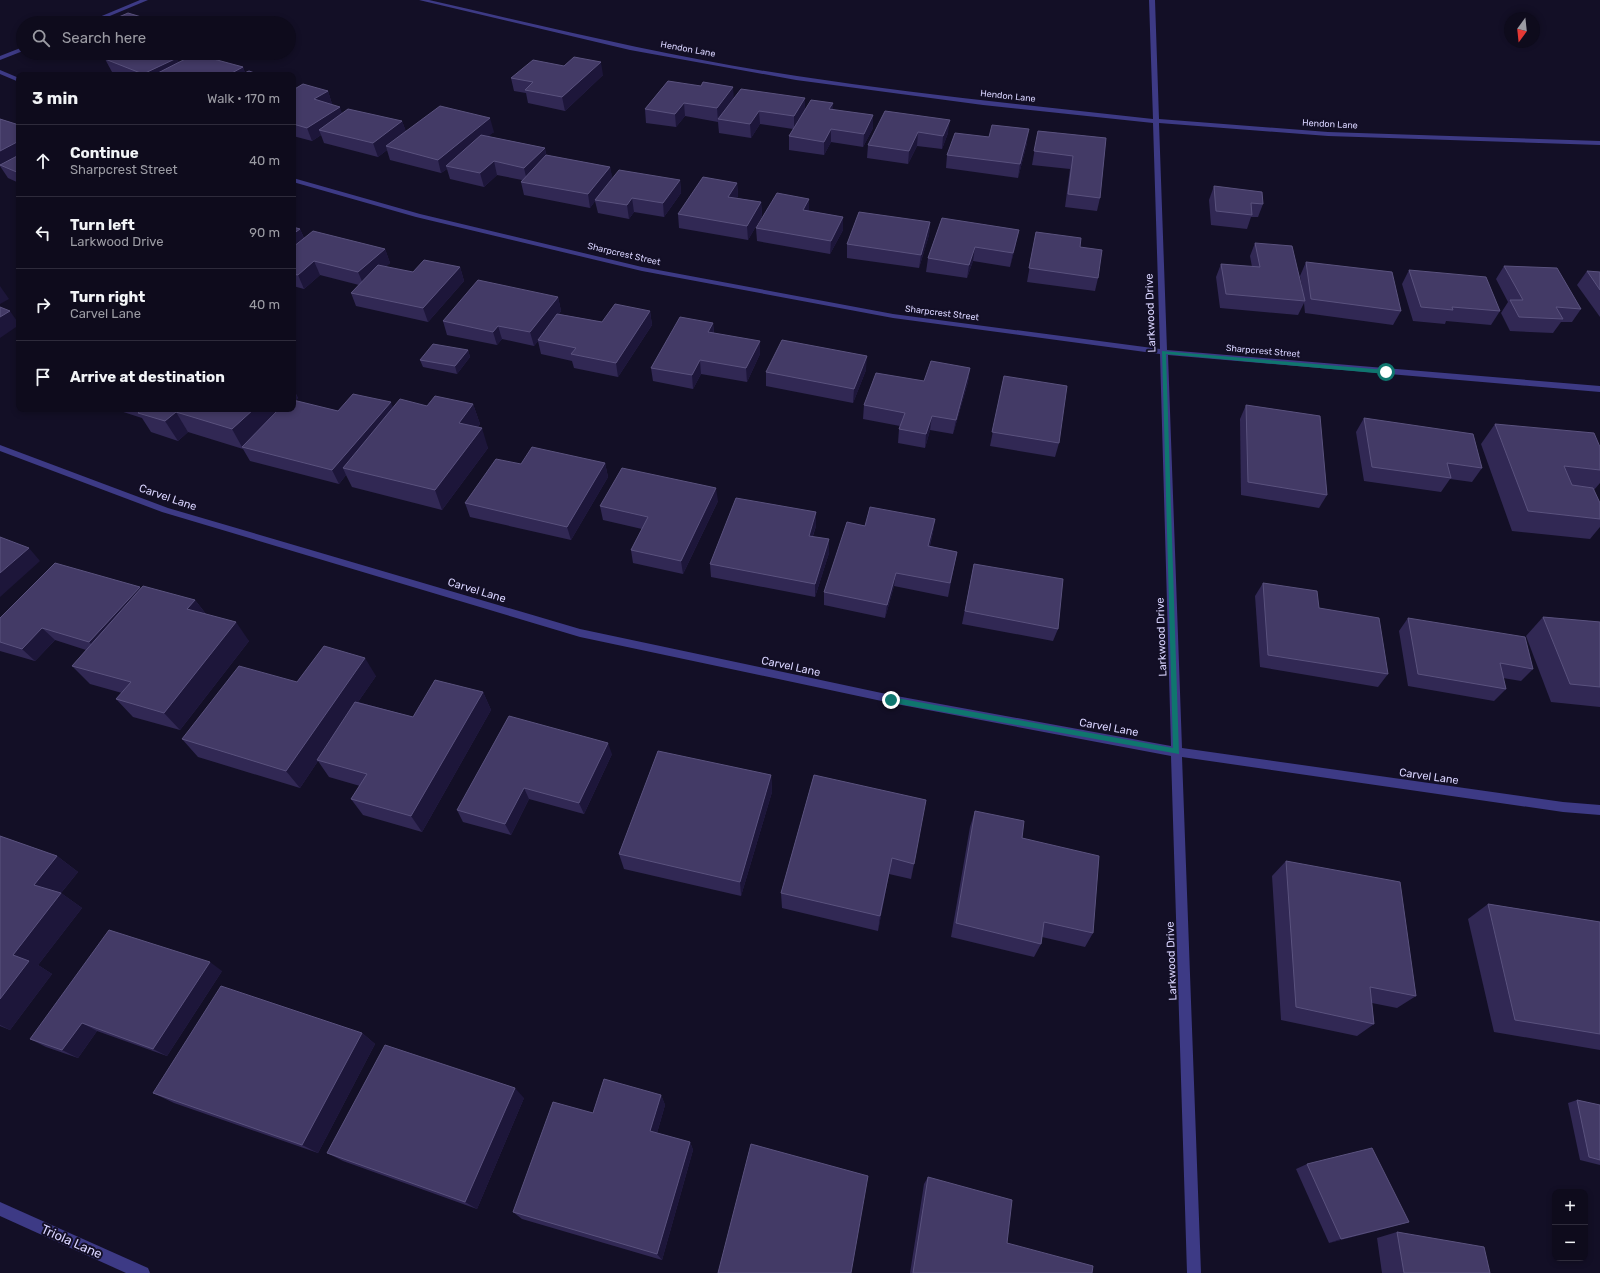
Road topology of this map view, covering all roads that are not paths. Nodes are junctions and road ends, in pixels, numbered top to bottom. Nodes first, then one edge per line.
1 (145, 0) edge
2 (422, 0) edge
3 (1152, 0) edge
4 (105, 16) edge
5 (16, 52) edge
6 (0, 58) edge
7 (0, 72) edge
8 (16, 79) edge
9 (1156, 121) junction
10 (1600, 143) edge
11 (296, 181) edge
12 (1164, 352) junction
13 (1600, 389) edge
14 (0, 448) edge
15 (1177, 752) junction
16 (1600, 810) edge
17 (0, 1209) edge
18 (143, 1273) edge
19 (1194, 1273) edge

1 - 4 street
2 - 9 street, Hendon Lane
3 - 9 street, Larkwood Drive
5 - 6 street
7 - 8 street
9 - 10 street, Hendon Lane
9 - 12 street, Larkwood Drive
11 - 12 street, Sharpcrest Street
12 - 13 street, Sharpcrest Street
12 - 15 street, Larkwood Drive
14 - 15 street, Carvel Lane
15 - 16 street, Carvel Lane
15 - 19 street, Larkwood Drive
17 - 18 street, Triola Lane

